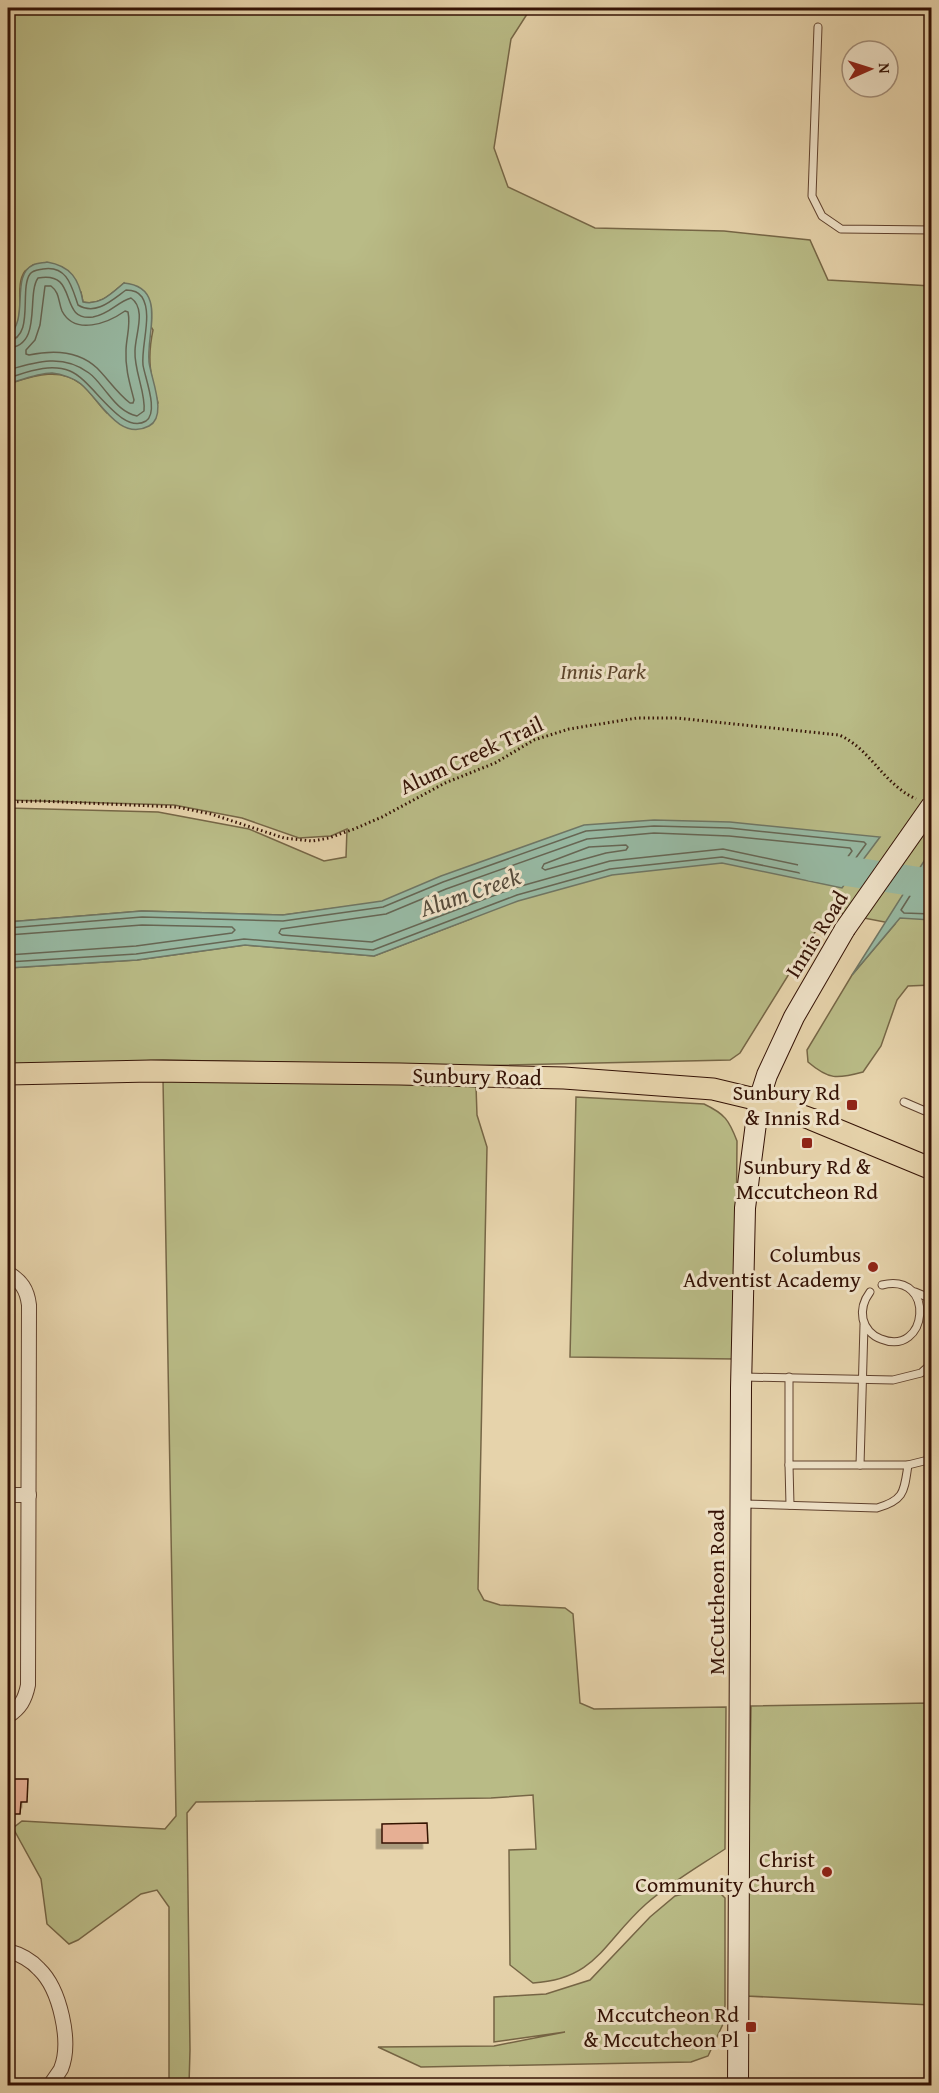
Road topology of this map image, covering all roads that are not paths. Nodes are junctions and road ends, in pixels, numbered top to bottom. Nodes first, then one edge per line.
1 (818, 27) dead end
2 (932, 230) edge
3 (928, 804) edge
4 (8, 1074) edge
5 (759, 1100) junction
6 (904, 1102) dead end
7 (932, 1114) edge
8 (932, 1169) edge
9 (8, 1273) edge
10 (882, 1285) dead end
11 (911, 1290) junction
12 (870, 1292) dead end
13 (932, 1299) edge
14 (864, 1322) junction
15 (932, 1363) edge
16 (741, 1377) junction
17 (789, 1377) junction
18 (863, 1379) junction
19 (932, 1459) edge
20 (789, 1465) junction
21 (860, 1465) junction
22 (908, 1465) junction
23 (8, 1495) edge
24 (29, 1495) junction
25 (741, 1504) junction
26 (790, 1505) junction
27 (13, 1713) edge
28 (8, 1951) edge
29 (51, 2085) edge
30 (738, 2085) edge

1 - 2 lane
3 - 5 main road, Innis Road, bridge
4 - 5 main road, Sunbury Road
5 - 8 main road, Sunbury Road
5 - 16 main road, McCutcheon Road
6 - 7 lane
9 - 24 street
10 - 11 lane
11 - 13 lane
11 - 14 lane
12 - 14 lane
14 - 18 lane
15 - 18 lane
16 - 17 lane
16 - 25 main road, McCutcheon Road
17 - 18 lane
17 - 20 lane
18 - 21 lane
19 - 22 lane
20 - 21 lane
20 - 26 lane
21 - 22 lane
22 - 26 lane
23 - 24 street
24 - 27 street
25 - 26 lane
25 - 30 main road, McCutcheon Road
28 - 29 street

